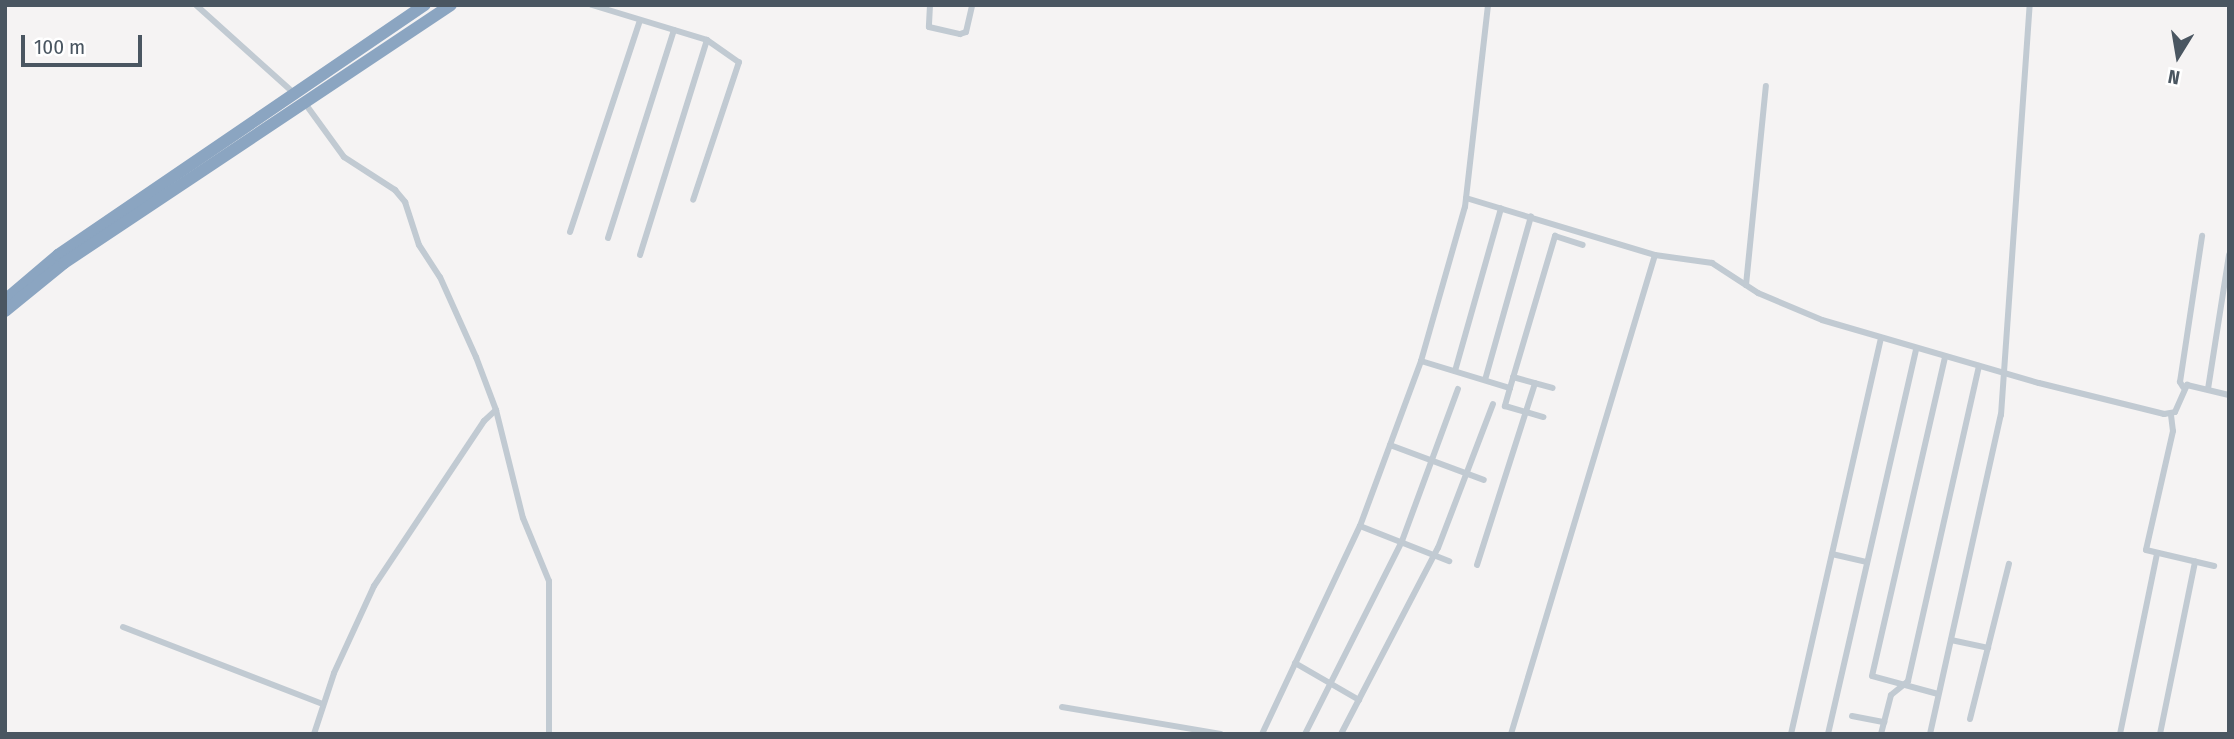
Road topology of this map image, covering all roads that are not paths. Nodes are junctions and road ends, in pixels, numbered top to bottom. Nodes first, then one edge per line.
1 (196, 5) edge
2 (425, 5) edge
3 (451, 5) edge
4 (592, 5) edge
5 (930, 5) edge
6 (972, 5) edge
7 (1488, 5) edge
8 (2030, 5) edge
9 (640, 20) junction
10 (674, 30) junction
11 (706, 40) junction
12 (1766, 86) dead end
13 (293, 92) junction
14 (307, 104) junction
15 (1466, 198) junction
16 (693, 200) dead end
17 (1501, 208) junction
18 (1531, 216) junction
19 (569, 232) dead end
20 (2202, 236) dead end
21 (608, 238) dead end
22 (1583, 245) dead end
23 (640, 255) dead end
24 (1655, 255) junction
25 (2229, 255) edge
26 (1746, 285) junction
27 (5, 300) edge
28 (5, 312) edge
29 (1881, 339) junction
30 (1916, 349) junction
31 (1945, 357) junction
32 (1421, 361) junction
33 (1979, 366) junction
34 (1455, 371) junction
35 (2004, 372) junction
36 (1513, 377) junction
37 (1485, 380) junction
38 (1535, 383) junction
39 (2183, 387) junction
40 (1510, 388) junction
41 (1553, 388) dead end
42 (1458, 389) dead end
43 (2208, 389) junction
44 (2229, 395) edge
45 (1493, 404) dead end
46 (496, 410) junction
47 (1526, 412) junction
48 (2171, 415) junction
49 (1543, 417) dead end
50 (1390, 445) junction
51 (1433, 461) junction
52 (1467, 474) junction
53 (1484, 480) dead end
54 (1360, 526) junction
55 (1401, 542) junction
56 (1832, 554) junction
57 (2157, 554) junction
58 (1434, 555) junction
59 (1449, 561) dead end
60 (1867, 562) junction
61 (2196, 562) junction
62 (2009, 564) dead end
63 (1477, 565) dead end
64 (2214, 566) dead end
65 (123, 627) dead end
66 (1951, 640) junction
67 (1987, 648) junction
68 (1295, 663) junction
69 (1330, 683) junction
70 (1905, 684) junction
71 (1938, 694) junction
72 (1359, 700) junction
73 (323, 704) junction
74 (1062, 707) dead end
75 (1852, 716) dead end
76 (1970, 719) dead end
77 (1884, 722) junction
78 (314, 734) edge
79 (549, 734) edge
80 (1221, 734) edge
81 (1262, 734) edge
82 (1305, 734) edge
83 (1341, 734) edge
84 (1511, 734) edge
85 (1791, 734) edge
86 (1828, 734) edge
87 (1881, 734) edge
88 (1930, 734) edge
89 (2120, 734) edge
90 (2160, 734) edge

1 - 13 street
2 - 13 highway
3 - 14 highway
4 - 9 street
5 - 6 street
7 - 15 street
8 - 35 street
9 - 10 street
9 - 19 street
10 - 11 street
10 - 21 street
11 - 16 street
11 - 23 street
12 - 26 street
13 - 14 street
13 - 27 highway
14 - 28 highway
14 - 46 street
15 - 17 street
15 - 32 street
17 - 18 street
17 - 34 street
18 - 24 street
18 - 37 street
20 - 39 street
22 - 36 street
24 - 26 street
24 - 84 street
25 - 43 street
26 - 29 street
29 - 30 street
29 - 56 street
30 - 31 street
30 - 60 street
31 - 33 street
31 - 70 street
32 - 34 street
32 - 50 street
33 - 35 street
33 - 70 street
34 - 37 street
35 - 48 street
35 - 66 street
36 - 38 street
36 - 40 street
37 - 40 street
38 - 41 street
38 - 47 street
39 - 43 street
39 - 48 street
40 - 47 street
42 - 51 street
43 - 44 street
45 - 52 street
46 - 73 street
46 - 79 street
47 - 49 street
47 - 63 street
48 - 57 street
50 - 51 street
50 - 54 street
51 - 52 street
51 - 55 street
52 - 53 street
52 - 58 street
54 - 55 street
54 - 68 street
55 - 58 street
55 - 69 street
56 - 60 street
56 - 85 street
57 - 61 street
57 - 89 street
58 - 59 street
58 - 72 street
60 - 86 street
61 - 64 street
61 - 90 street
62 - 67 street
65 - 73 street
66 - 67 street
66 - 71 street
67 - 76 street
68 - 69 street
68 - 81 street
69 - 72 street
69 - 82 street
70 - 71 street
70 - 77 street
71 - 88 street
72 - 83 street
73 - 78 street
74 - 80 street
75 - 77 street
77 - 87 street

